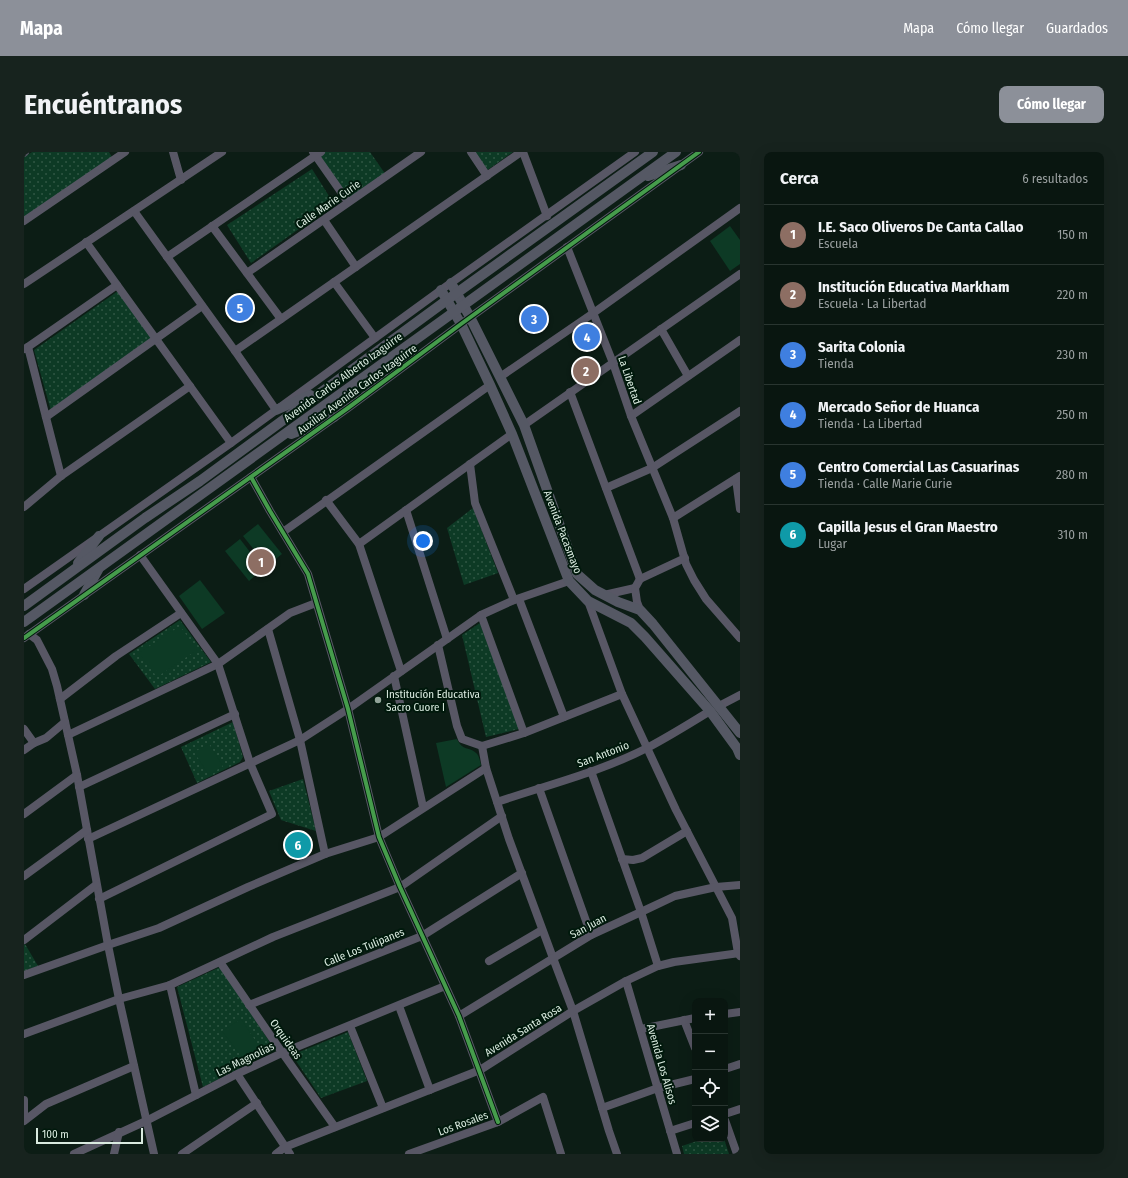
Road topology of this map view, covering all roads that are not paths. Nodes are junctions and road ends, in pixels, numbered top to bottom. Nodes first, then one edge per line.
1 (125, 152) edge
2 (173, 152) edge
3 (222, 152) edge
4 (421, 152) edge
5 (471, 152) edge
6 (522, 152) edge
7 (635, 152) edge
8 (642, 152) edge
9 (653, 152) edge
10 (676, 152) edge
11 (699, 152) edge
12 (316, 153) edge
13 (115, 155) edge
14 (681, 165) junction
15 (624, 173) junction
16 (487, 176) junction
17 (181, 180) junction
18 (637, 180) junction
19 (348, 202) junction
20 (740, 208) edge
21 (134, 211) junction
22 (547, 216) junction
23 (324, 220) junction
24 (24, 221) edge
25 (212, 226) junction
26 (86, 242) junction
27 (567, 247) junction
28 (167, 257) junction
29 (356, 267) junction
30 (247, 273) junction
31 (740, 274) edge
32 (334, 282) junction
33 (451, 283) junction
34 (24, 284) edge
35 (117, 285) junction
36 (441, 290) junction
37 (457, 293) junction
38 (447, 300) junction
39 (464, 305) junction
40 (202, 306) junction
41 (454, 311) junction
42 (592, 314) junction
43 (470, 317) junction
44 (281, 319) junction
45 (461, 324) junction
46 (661, 329) junction
47 (375, 338) junction
48 (156, 339) junction
49 (740, 340) edge
50 (26, 348) edge
51 (235, 351) junction
52 (613, 363) junction
53 (688, 376) junction
54 (500, 377) junction
55 (490, 384) junction
56 (190, 386) junction
57 (330, 386) junction
58 (570, 392) junction
59 (276, 410) junction
60 (740, 411) edge
61 (631, 416) junction
62 (46, 417) junction
63 (334, 417) junction
64 (524, 426) junction
65 (512, 434) junction
66 (278, 439) junction
67 (231, 443) junction
68 (470, 464) junction
69 (652, 468) junction
70 (61, 476) junction
71 (251, 477) junction
72 (738, 478) edge
73 (200, 481) junction
74 (606, 488) junction
75 (206, 490) junction
76 (326, 500) junction
77 (24, 507) edge
78 (740, 509) edge
79 (406, 510) junction
80 (673, 518) junction
81 (283, 532) junction
82 (99, 536) junction
83 (564, 539) junction
84 (554, 543) junction
85 (359, 544) junction
86 (140, 555) junction
87 (684, 558) junction
88 (100, 567) junction
89 (72, 572) junction
90 (640, 579) junction
91 (568, 581) junction
92 (635, 588) junction
93 (24, 589) edge
94 (84, 595) junction
95 (604, 595) junction
96 (517, 600) junction
97 (588, 601) junction
98 (316, 603) junction
99 (24, 606) edge
100 (640, 610) junction
101 (181, 613) junction
102 (481, 616) junction
103 (24, 622) edge
104 (268, 629) junction
105 (27, 636) edge
106 (447, 638) junction
107 (740, 638) edge
108 (438, 645) junction
109 (218, 664) junction
110 (685, 664) junction
111 (675, 672) junction
112 (398, 674) junction
113 (622, 694) junction
114 (740, 695) edge
115 (60, 699) junction
116 (719, 706) junction
117 (348, 709) junction
118 (710, 711) junction
119 (235, 714) junction
120 (564, 717) junction
121 (65, 722) junction
122 (24, 729) edge
123 (524, 733) junction
124 (740, 733) edge
125 (68, 735) junction
126 (300, 740) junction
127 (34, 743) junction
128 (482, 746) junction
129 (647, 748) junction
130 (24, 750) edge
131 (740, 755) edge
132 (250, 763) junction
133 (486, 768) junction
134 (591, 771) junction
135 (77, 775) junction
136 (79, 787) junction
137 (539, 788) junction
138 (497, 802) junction
139 (423, 807) junction
140 (24, 814) edge
141 (502, 816) junction
142 (87, 830) junction
143 (687, 831) junction
144 (379, 836) junction
145 (88, 839) junction
146 (325, 854) junction
147 (622, 859) junction
148 (522, 873) junction
149 (24, 876) edge
150 (740, 884) edge
151 (96, 885) junction
152 (400, 887) junction
153 (716, 887) junction
154 (99, 899) junction
155 (641, 912) junction
156 (542, 930) junction
157 (591, 935) junction
158 (422, 936) junction
159 (24, 940) edge
160 (108, 945) junction
161 (739, 954) edge
162 (553, 958) junction
163 (488, 961) dead end
164 (220, 962) junction
165 (658, 966) junction
166 (24, 974) edge
167 (626, 981) junction
168 (170, 985) junction
169 (445, 986) junction
170 (119, 999) junction
171 (249, 1005) junction
172 (399, 1006) junction
173 (573, 1011) junction
174 (740, 1012) edge
175 (728, 1014) edge
176 (459, 1016) junction
177 (692, 1019) edge
178 (684, 1020) junction
179 (350, 1026) junction
180 (641, 1029) junction
181 (24, 1034) edge
182 (692, 1040) edge
183 (282, 1053) junction
184 (740, 1064) edge
185 (134, 1066) junction
186 (728, 1068) edge
187 (480, 1070) junction
188 (237, 1074) junction
189 (692, 1080) edge
190 (658, 1088) junction
191 (430, 1090) junction
192 (196, 1095) junction
193 (24, 1100) edge
194 (257, 1103) junction
195 (383, 1108) junction
196 (602, 1108) junction
197 (740, 1109) edge
198 (728, 1113) edge
199 (24, 1120) edge
200 (146, 1121) junction
201 (498, 1122) junction
202 (692, 1124) edge
203 (335, 1127) junction
204 (728, 1128) edge
205 (670, 1131) junction
206 (119, 1132) junction
207 (288, 1151) edge
208 (74, 1154) edge
209 (114, 1154) edge
210 (154, 1154) edge
211 (182, 1154) edge
212 (276, 1154) edge
213 (409, 1154) edge
214 (561, 1154) edge
215 (617, 1154) edge
216 (677, 1154) edge
217 (737, 1154) edge

1 - 13 street
2 - 17 street
3 - 17 street
4 - 19 street, Calle Marie Curie
5 - 16 street
6 - 16 street
6 - 22 street
7 - 22 street
8 - 15 main road
9 - 15 main road, Avenida Carlos Alberto Izaguirre
10 - 18 main road, Avenida Carlos Alberto Izaguirre
11 - 14 street, Auxiliar Avenida Carlos Izaguirre
12 - 19 street
12 - 25 street
13 - 24 street
14 - 18 main road
14 - 27 street, Auxiliar Avenida Carlos Izaguirre
15 - 37 main road, Avenida Carlos Alberto Izaguirre
16 - 29 street
17 - 21 street
18 - 39 main road, Avenida Carlos Alberto Izaguirre
19 - 23 street, Calle Marie Curie
20 - 42 street
21 - 26 street
21 - 28 street
22 - 33 street
23 - 29 street
23 - 30 street, Calle Marie Curie
25 - 28 street
25 - 30 street
26 - 34 street
26 - 35 street
27 - 42 street, La Libertad
27 - 43 street, Auxiliar Avenida Carlos Izaguirre
28 - 40 street
29 - 32 street
30 - 44 street
31 - 46 street
32 - 44 street
32 - 47 street
33 - 36 street
33 - 37 main road, Avenida Pacasmayo
35 - 48 street
35 - 50 street
36 - 38 main road, Avenida Pacasmayo
36 - 47 street
37 - 38 main road, Avenida Carlos Alberto Izaguirre
37 - 39 main road, Avenida Pacasmayo
38 - 41 main road, Avenida Pacasmayo
38 - 57 main road, Avenida Carlos Alberto Izaguirre
39 - 41 main road, Avenida Carlos Alberto Izaguirre
39 - 43 main road, Avenida Pacasmayo
40 - 48 street
40 - 51 street
41 - 45 main road, Avenida Pacasmayo
41 - 66 main road, Avenida Carlos Alberto Izaguirre
42 - 52 street, La Libertad
42 - 54 street
43 - 45 street, Auxiliar Avenida Carlos Izaguirre
43 - 54 main road, Avenida Pacasmayo
44 - 51 street
45 - 55 main road, Avenida Pacasmayo
45 - 63 street, Auxiliar Avenida Carlos Izaguirre
46 - 52 street
46 - 53 street
47 - 59 street
48 - 56 street
48 - 62 street
49 - 53 street
50 - 62 street
51 - 59 street
52 - 58 street
52 - 61 street, La Libertad
53 - 61 street
54 - 64 main road, Avenida Pacasmayo
55 - 65 main road, Avenida Pacasmayo
55 - 76 street
56 - 67 street
56 - 70 street
57 - 59 main road
57 - 73 main road, Avenida Carlos Alberto Izaguirre
58 - 64 street
58 - 74 street
59 - 67 street
60 - 69 street
61 - 69 street, La Libertad
62 - 70 street
63 - 66 main road
63 - 71 street, Auxiliar Avenida Carlos Izaguirre
64 - 83 main road, Avenida Pacasmayo
65 - 68 street
65 - 84 main road, Avenida Pacasmayo
66 - 75 main road, Avenida Carlos Alberto Izaguirre
67 - 82 street
68 - 79 street
68 - 96 street
69 - 74 street
69 - 80 street, La Libertad
70 - 77 street
71 - 81 street
71 - 86 street, Auxiliar Avenida Carlos Izaguirre
72 - 78 street
72 - 80 street
73 - 75 main road
73 - 89 main road, Avenida Carlos Alberto Izaguirre
74 - 90 street
75 - 88 main road, Avenida Carlos Alberto Izaguirre
76 - 81 street
76 - 85 street
79 - 85 street
79 - 106 street
80 - 87 street, La Libertad
81 - 98 street
82 - 89 main road
82 - 93 street
83 - 84 main road
83 - 95 main road, Avenida Pacasmayo
84 - 91 main road, Avenida Pacasmayo
85 - 112 street
86 - 94 street, Auxiliar Avenida Carlos Izaguirre
86 - 101 street
87 - 90 street
87 - 107 street, La Libertad
88 - 94 main road
88 - 103 main road, Avenida Carlos Alberto Izaguirre
89 - 99 main road, Avenida Carlos Alberto Izaguirre
90 - 92 street
91 - 96 street
91 - 97 main road, Avenida Pacasmayo
92 - 95 street
92 - 100 street
94 - 105 street, Auxiliar Avenida Carlos Izaguirre
95 - 100 main road, Avenida Pacasmayo
96 - 102 street
96 - 120 street
97 - 111 main road, Avenida Pacasmayo
97 - 113 street
98 - 104 street
98 - 117 street
100 - 110 main road
101 - 109 street
101 - 115 street
102 - 106 street
102 - 123 street
104 - 109 street
104 - 126 street
105 - 115 street
106 - 108 street
108 - 112 street
108 - 128 street
109 - 119 street
109 - 125 street
110 - 111 main road
110 - 116 main road
111 - 118 main road, Avenida Pacasmayo
112 - 117 street
112 - 139 street
113 - 120 street
113 - 129 street
114 - 116 street
115 - 121 street
116 - 124 main road
117 - 126 street
117 - 144 street
118 - 129 street, San Antonio
118 - 131 main road, Avenida Pacasmayo
119 - 132 street
119 - 136 street
120 - 123 street
121 - 125 street
121 - 127 street
122 - 127 street
123 - 128 street
125 - 135 street
126 - 132 street
126 - 146 street
127 - 130 street
128 - 133 street
129 - 134 street, San Antonio
129 - 143 street
132 - 145 street
132 - 154 street
133 - 138 street
133 - 139 street
134 - 137 street, San Antonio
134 - 147 street
135 - 136 street
135 - 140 street
136 - 142 street
137 - 138 street, San Antonio
137 - 157 street
138 - 141 street
139 - 144 street
141 - 148 street
141 - 152 street
142 - 145 street
142 - 149 street
143 - 147 street
143 - 153 street
144 - 146 street
144 - 152 street
145 - 151 street
146 - 160 street
147 - 155 street
148 - 156 street
148 - 158 street, Calle Los Tulipanes
150 - 153 street, San Juan
151 - 154 street
151 - 159 street
152 - 158 street
152 - 164 street
153 - 155 street, San Juan
153 - 161 street
154 - 160 street
155 - 157 street, San Juan
155 - 165 street
156 - 162 street
156 - 163 street
157 - 162 street, San Juan
158 - 169 street
158 - 171 street, Calle Los Tulipanes
160 - 166 street
160 - 170 street
161 - 165 street, Avenida Santa Rosa
162 - 173 street
162 - 176 street, San Juan
164 - 168 street
164 - 171 street, Orquideas
165 - 167 street, Avenida Santa Rosa
167 - 173 street, Avenida Santa Rosa
167 - 180 street, Avenida Los Alisos
168 - 170 street
168 - 192 street
169 - 172 street, Las Magnolias
169 - 176 street
170 - 181 street
170 - 185 street
171 - 183 street, Orquideas
172 - 179 street, Las Magnolias
172 - 191 street
173 - 187 street, Avenida Santa Rosa
173 - 196 street
174 - 175 street
176 - 187 street
177 - 178 street
178 - 180 street
178 - 182 street
179 - 183 street, Las Magnolias
179 - 195 street
180 - 190 street, Avenida Los Alisos
183 - 188 street, Las Magnolias
183 - 203 street, Orquideas
184 - 186 street
185 - 199 street
185 - 200 street
187 - 191 street, Avenida Santa Rosa
187 - 201 street
188 - 192 street, Las Magnolias
188 - 194 street
189 - 190 street
190 - 196 street
190 - 205 street, Avenida Los Alisos
191 - 195 street, Avenida Santa Rosa
192 - 200 street, Las Magnolias
193 - 199 street
194 - 207 street
194 - 211 street
195 - 203 street, Avenida Santa Rosa
196 - 215 street
197 - 198 street
200 - 206 street, Las Magnolias
200 - 210 street
201 - 213 street, Los Rosales
201 - 214 street, Los Rosales
202 - 205 street
203 - 207 street, Avenida Santa Rosa
204 - 217 street
205 - 216 street, Avenida Los Alisos
206 - 208 street, Las Magnolias
206 - 209 street
207 - 212 street, Avenida Santa Rosa

